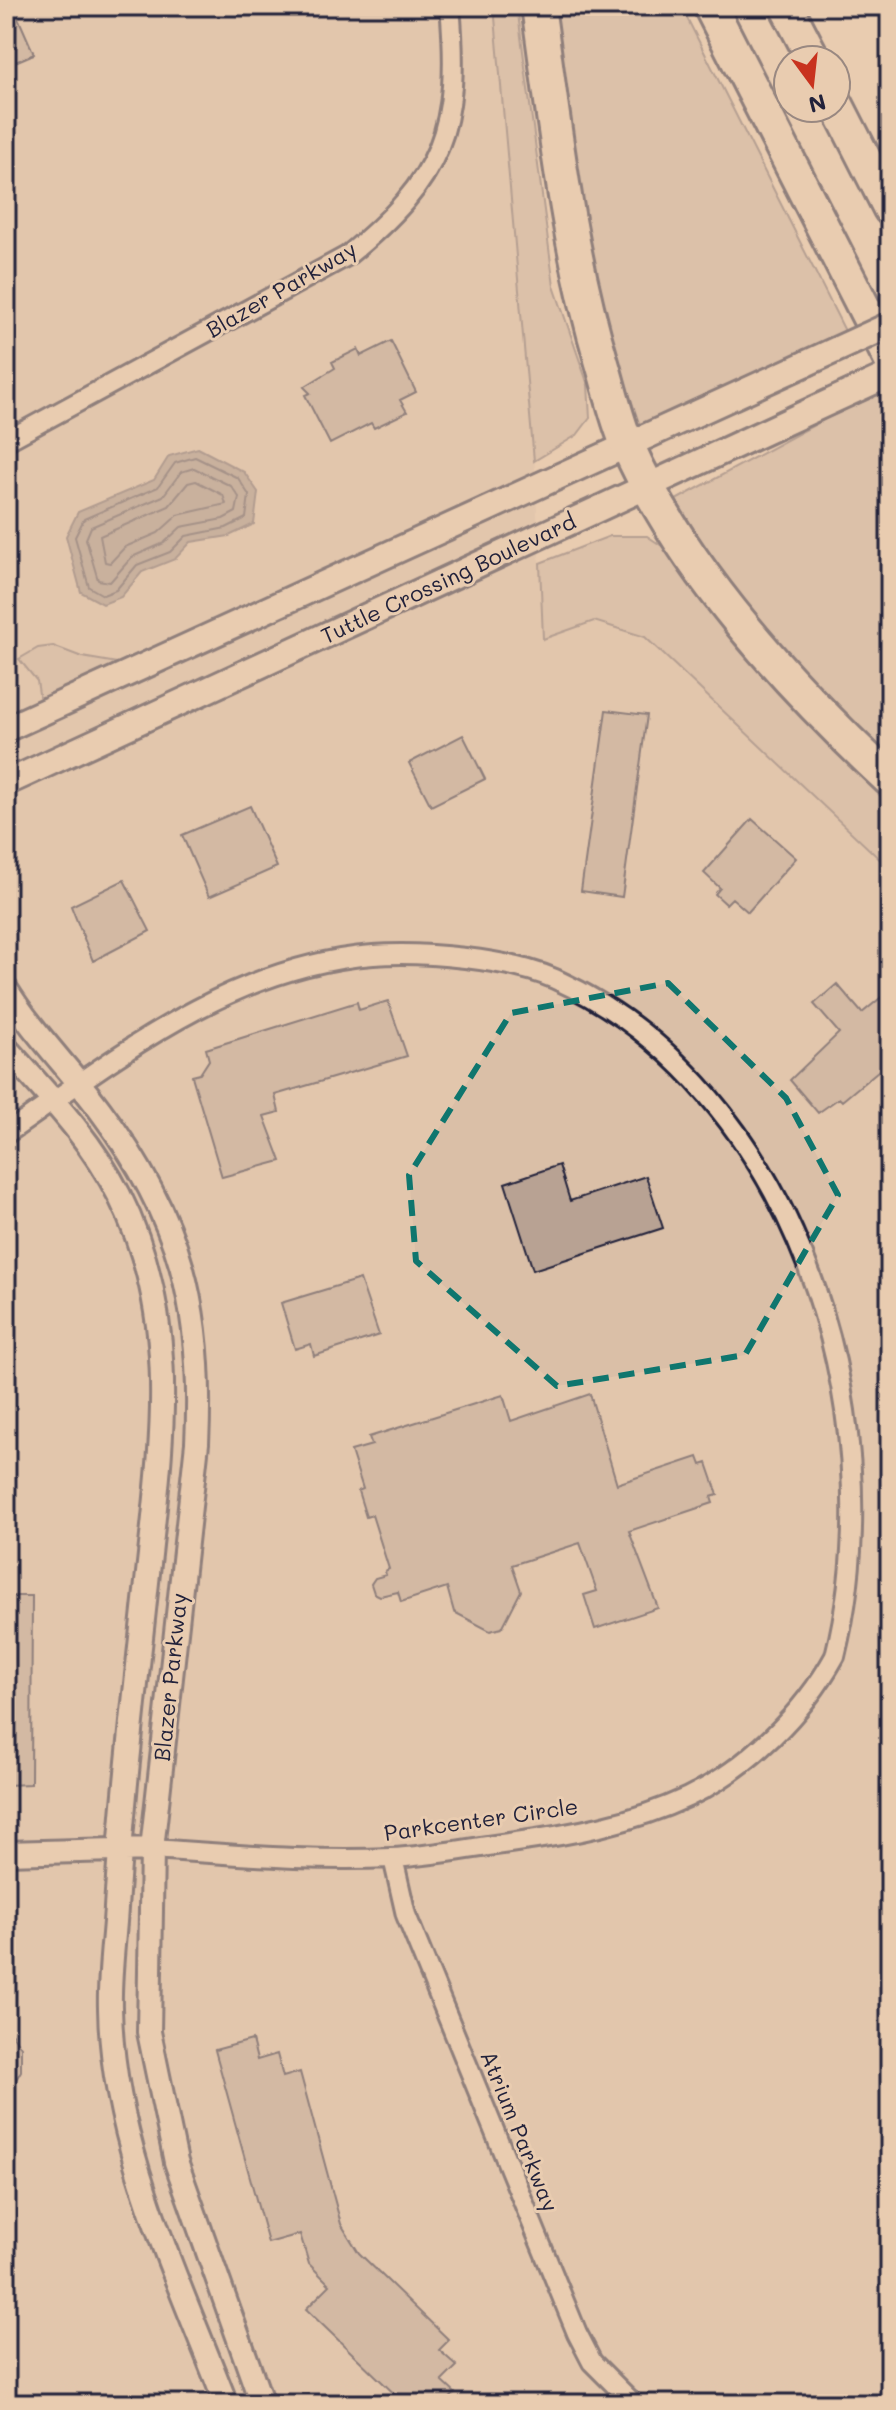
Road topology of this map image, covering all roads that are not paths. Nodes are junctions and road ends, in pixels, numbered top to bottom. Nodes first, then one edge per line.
1 (450, 6) edge
2 (538, 6) edge
3 (710, 6) edge
4 (786, 6) edge
5 (806, 44) edge
6 (847, 124) edge
7 (890, 209) edge
8 (890, 325) edge
9 (890, 359) edge
10 (890, 374) edge
11 (6, 441) edge
12 (627, 444) junction
13 (649, 486) junction
14 (6, 729) edge
15 (890, 780) edge
16 (6, 783) edge
17 (6, 989) edge
18 (6, 1048) edge
19 (78, 1084) junction
20 (53, 1102) junction
21 (6, 1134) edge
22 (791, 1187) dead end
23 (865, 1588) dead end
24 (152, 1849) junction
25 (119, 1850) junction
26 (6, 1853) edge
27 (393, 1858) junction
28 (226, 2404) edge
29 (262, 2404) edge
30 (634, 2404) edge

1 - 11 street, Blazer Parkway
2 - 12 highway
3 - 9 highway
4 - 5 highway
6 - 7 highway
8 - 12 main road, bridge
10 - 13 main road, Tuttle Crossing Boulevard
12 - 13 highway
12 - 14 main road
13 - 15 highway
13 - 16 main road, Tuttle Crossing Boulevard
17 - 19 street, Blazer Parkway
18 - 20 street, Blazer Parkway
19 - 20 street
19 - 22 street
19 - 24 street, Blazer Parkway
20 - 21 street
20 - 25 street, Blazer Parkway
23 - 27 street, Parkcenter Circle
24 - 25 street
24 - 27 street, Parkcenter Circle
24 - 29 street, Blazer Parkway
25 - 26 street
25 - 28 street, Blazer Parkway
27 - 30 street, Atrium Parkway

